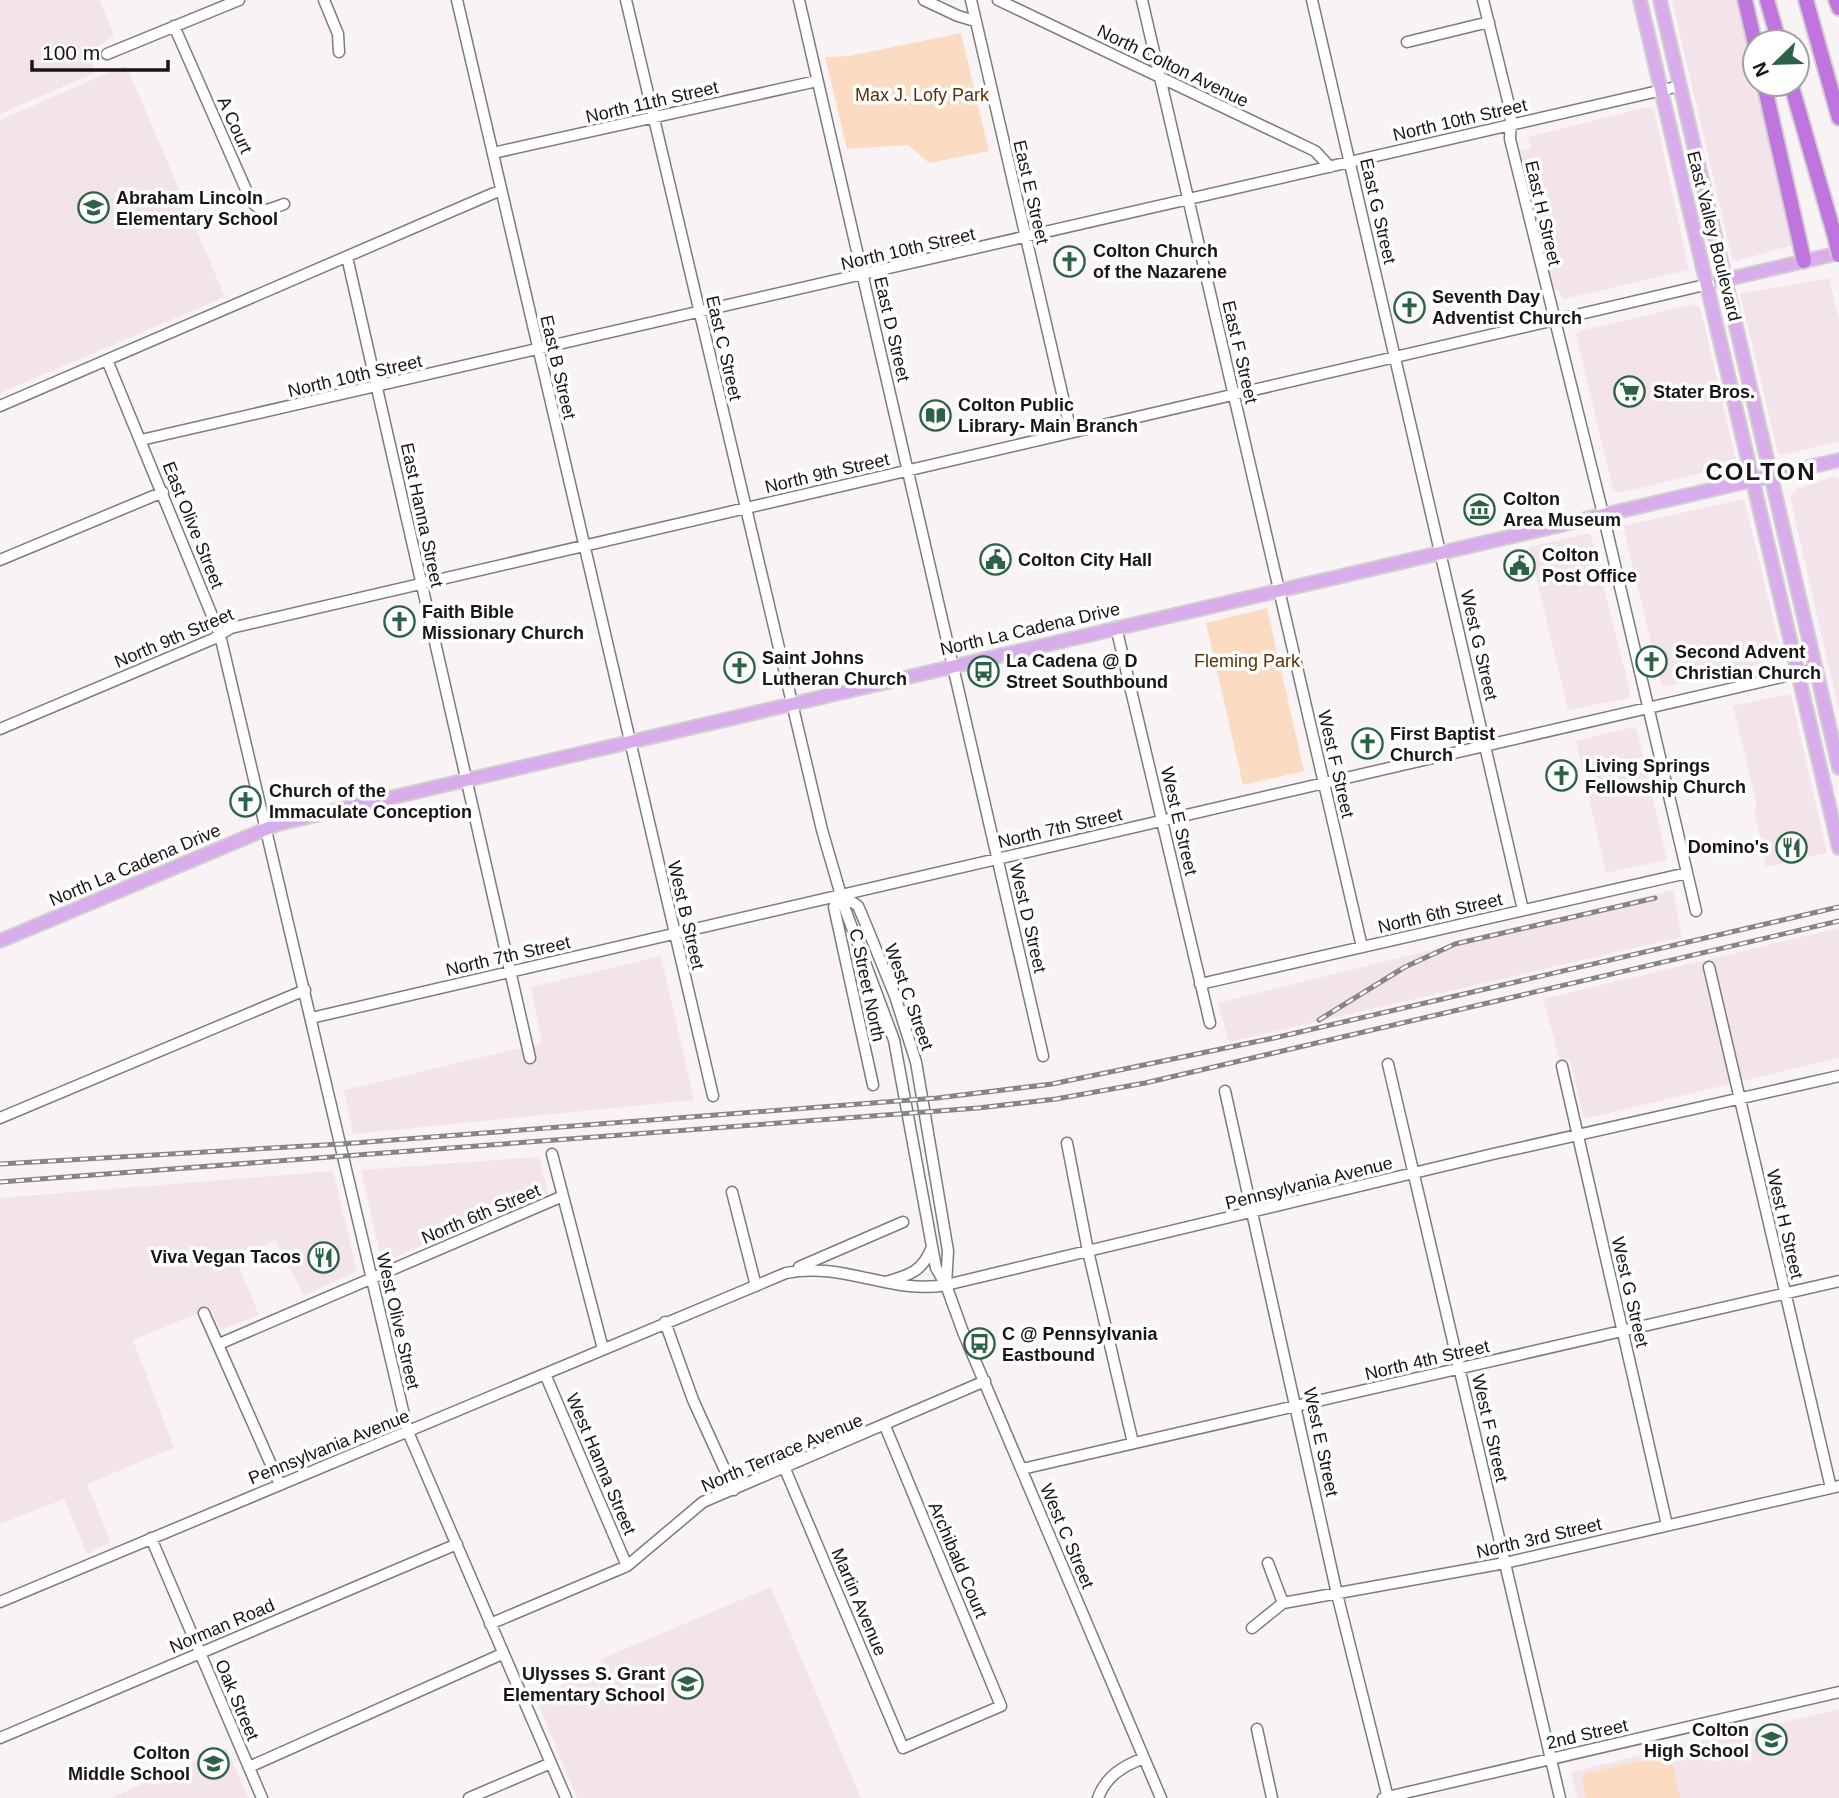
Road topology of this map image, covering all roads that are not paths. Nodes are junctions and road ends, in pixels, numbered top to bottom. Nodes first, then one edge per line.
1 (239, 0) edge
2 (324, 0) edge
3 (457, 0) edge
4 (626, 0) edge
5 (799, 0) edge
6 (924, 0) edge
7 (971, 0) edge
8 (998, 0) edge
9 (1142, 0) edge
10 (1312, 0) edge
11 (1483, 0) edge
12 (1640, 0) edge
13 (1660, 0) edge
14 (1745, 0) edge
15 (1767, 0) edge
16 (1806, 0) edge
17 (1836, 0) edge
18 (1839, 8) edge
19 (975, 20) junction
20 (1489, 22) junction
21 (174, 26) junction
22 (1751, 28) edge
23 (1775, 28) edge
24 (1407, 42) dead end
25 (340, 52) dead end
26 (107, 54) dead end
27 (1160, 77) junction
28 (817, 81) junction
29 (1680, 86) junction
30 (1661, 91) junction
31 (1767, 98) edge
32 (1795, 98) edge
33 (654, 117) junction
34 (1839, 118) edge
35 (1510, 125) junction
36 (493, 153) junction
37 (1351, 162) junction
38 (1330, 167) junction
39 (501, 190) junction
40 (1187, 200) junction
41 (284, 204) dead end
42 (1026, 237) junction
43 (1839, 254) edge
44 (347, 257) junction
45 (1804, 261) junction
46 (864, 276) junction
47 (1726, 280) junction
48 (1709, 284) junction
49 (699, 312) junction
50 (1555, 320) junction
51 (537, 348) junction
52 (1395, 358) junction
53 (107, 360) junction
54 (379, 387) junction
55 (1234, 395) junction
56 (0, 406) edge
57 (1071, 432) junction
58 (142, 440) junction
59 (1839, 460) edge
60 (908, 471) junction
61 (1770, 476) junction
62 (1754, 479) junction
63 (163, 492) junction
64 (746, 509) junction
65 (1603, 514) junction
66 (584, 547) junction
67 (1441, 552) junction
68 (0, 560) edge
69 (421, 584) junction
70 (1278, 590) junction
71 (1116, 627) junction
72 (220, 635) junction
73 (953, 665) junction
74 (1816, 669) junction
75 (1800, 673) junction
76 (792, 703) junction
77 (1648, 710) junction
78 (0, 729) edge
79 (629, 740) junction
80 (1486, 747) junction
81 (1839, 768) edge
82 (467, 778) junction
83 (1324, 783) junction
84 (1827, 796) junction
85 (1839, 820) edge
86 (1163, 821) junction
87 (267, 828) junction
88 (1839, 848) edge
89 (998, 858) junction
90 (1687, 873) junction
91 (842, 895) junction
92 (1523, 910) junction
93 (1696, 911) dead end
94 (674, 933) junction
95 (0, 941) edge
96 (1362, 947) junction
97 (1709, 967) dead end
98 (511, 971) junction
99 (1199, 984) junction
100 (305, 990) junction
101 (311, 1018) junction
102 (1210, 1023) dead end
103 (1043, 1056) dead end
104 (530, 1058) dead end
105 (1388, 1065) dead end
106 (1562, 1066) dead end
107 (1839, 1076) edge
108 (873, 1085) dead end
109 (1225, 1091) dead end
110 (712, 1096) dead end
111 (1740, 1100) junction
112 (0, 1118) edge
113 (1578, 1134) junction
114 (1067, 1143) dead end
115 (552, 1154) dead end
116 (1413, 1174) junction
117 (732, 1192) dead end
118 (563, 1196) junction
119 (1253, 1212) junction
120 (903, 1222) dead end
121 (933, 1247) junction
122 (1088, 1251) junction
123 (786, 1273) junction
124 (372, 1278) junction
125 (1839, 1281) edge
126 (886, 1282) junction
127 (946, 1285) junction
128 (756, 1286) junction
129 (1785, 1294) junction
130 (205, 1313) dead end
131 (665, 1322) junction
132 (1623, 1331) junction
133 (219, 1344) junction
134 (603, 1349) junction
135 (1460, 1369) junction
136 (545, 1374) junction
137 (985, 1381) junction
138 (1298, 1406) junction
139 (885, 1426) junction
140 (408, 1433) junction
141 (1133, 1443) junction
142 (785, 1469) junction
143 (1022, 1469) junction
144 (280, 1485) junction
145 (1835, 1487) edge
146 (734, 1490) junction
147 (1667, 1525) junction
148 (151, 1538) junction
149 (457, 1544) junction
150 (1268, 1563) dead end
151 (1505, 1563) junction
152 (627, 1566) junction
153 (1337, 1594) junction
154 (0, 1602) edge
155 (1283, 1603) junction
156 (490, 1624) junction
157 (1252, 1628) dead end
158 (200, 1653) junction
159 (502, 1654) junction
160 (1839, 1692) edge
161 (1257, 1729) dead end
162 (0, 1738) edge
163 (902, 1748) joint
164 (1144, 1758) junction
165 (1551, 1759) junction
166 (551, 1763) junction
167 (249, 1767) junction
168 (262, 1798) edge
169 (469, 1798) edge
170 (566, 1798) edge
171 (1098, 1798) edge
172 (1161, 1798) edge
173 (1272, 1798) edge
174 (1386, 1798) edge
175 (1560, 1798) edge

1 - 21 street
2 - 25 street
3 - 36 street, East B Street
4 - 33 street, East C Street
5 - 28 street, East D Street
6 - 19 street
7 - 19 street, East E Street
8 - 27 street, North Colton Avenue
9 - 27 street, East F Street
10 - 37 street, East G Street
11 - 20 street, East H Street
12 - 30 main road, East Valley Boulevard
13 - 29 main road, East Valley Boulevard
14 - 22 highway
15 - 23 highway
16 - 34 highway
17 - 18 highway
19 - 42 street, East E Street
20 - 24 street
20 - 35 street, East H Street
21 - 26 street
21 - 41 street, A Court
27 - 38 street, North Colton Avenue
27 - 40 street, East F Street
28 - 33 street, North 11th Street
28 - 46 street, East D Street
29 - 30 street, North 10th Street
29 - 47 main road, East Valley Boulevard
30 - 35 street, North 10th Street
30 - 48 main road, East Valley Boulevard
31 - 45 highway
32 - 43 highway, bridge
33 - 36 street, North 11th Street
33 - 49 street, East C Street
35 - 37 street, North 10th Street
35 - 50 street, East H Street
36 - 39 street, East B Street
37 - 38 street, North 10th Street
37 - 52 street, East G Street
38 - 40 street, North 10th Street
39 - 44 street
39 - 51 street, East B Street
40 - 42 street, North 10th Street
40 - 55 street, East F Street
42 - 46 street, North 10th Street
42 - 57 street, East E Street
43 - 45 main road
44 - 53 street
44 - 54 street, East Hanna Street
45 - 47 main road
46 - 49 street, North 10th Street
46 - 60 street, East D Street
47 - 48 main road
47 - 61 main road, East Valley Boulevard
48 - 50 street, North 9th Street
48 - 62 main road, East Valley Boulevard
49 - 51 street, North 10th Street
49 - 64 street, East C Street
50 - 52 street, North 9th Street
50 - 65 street, East H Street
51 - 54 street, North 10th Street
51 - 66 street, East B Street
52 - 55 street, North 9th Street
52 - 67 street, East G Street
53 - 56 street
53 - 58 street, East Olive Street
54 - 58 street, North 10th Street
54 - 69 street, East Hanna Street
55 - 57 street, North 9th Street
55 - 70 street, East F Street
57 - 60 street, North 9th Street
58 - 63 street, East Olive Street
59 - 61 main road, North La Cadena Drive
60 - 64 street, North 9th Street
60 - 73 street, East D Street
61 - 62 main road, North La Cadena Drive
61 - 74 main road, East Valley Boulevard
62 - 65 main road, North La Cadena Drive
62 - 75 main road, East Valley Boulevard
63 - 68 street
63 - 72 street, East Olive Street
64 - 66 street, North 9th Street
64 - 76 street, East C Street
65 - 67 main road, North La Cadena Drive
65 - 77 street
66 - 69 street, North 9th Street
66 - 79 street, East B Street
67 - 70 main road, North La Cadena Drive
67 - 80 street, West G Street
69 - 72 street, North 9th Street
69 - 82 street, East Hanna Street
70 - 71 main road, North La Cadena Drive
70 - 83 street, West F Street
71 - 73 main road, North La Cadena Drive
71 - 86 street, West E Street
72 - 78 street, North 9th Street
72 - 87 street, East Olive Street
73 - 76 main road, North La Cadena Drive
73 - 89 street, West D Street
74 - 75 street, North 7th Street
74 - 81 main road, East Valley Boulevard
75 - 77 street, North 7th Street
75 - 84 main road, East Valley Boulevard
76 - 79 main road, North La Cadena Drive
76 - 91 street, West C Street
77 - 80 street, North 7th Street
77 - 90 street
79 - 82 main road, North La Cadena Drive
79 - 94 street, West B Street
80 - 83 street, North 7th Street
80 - 92 street, West G Street
82 - 87 main road, North La Cadena Drive
82 - 98 street
83 - 86 street, North 7th Street
83 - 96 street, West F Street
84 - 85 main road
84 - 88 main road
86 - 89 street, North 7th Street
86 - 99 street, West E Street
87 - 95 main road, North La Cadena Drive
87 - 100 street, West Olive Street
89 - 91 street, North 7th Street
89 - 103 street, West D Street
90 - 92 street, North 6th Street
90 - 93 street
91 - 94 street, North 7th Street
91 - 108 street, C Street North
91 - 121 street, West C Street
91 - 127 street, West C Street
92 - 96 street, North 6th Street
94 - 98 street, North 7th Street
94 - 110 street, West B Street
96 - 99 street, North 6th Street
97 - 111 street, West H Street
98 - 101 street, North 7th Street
98 - 104 street
99 - 102 street, West E Street
100 - 101 street, West Olive Street
100 - 112 street
101 - 124 street, West Olive Street
105 - 116 street, West F Street
106 - 113 street, West G Street
107 - 111 street, Pennsylvania Avenue
109 - 119 street, West E Street
111 - 113 street, Pennsylvania Avenue
111 - 129 street, West H Street
113 - 116 street, Pennsylvania Avenue
113 - 132 street, West G Street
114 - 122 street
115 - 118 street
116 - 119 street, Pennsylvania Avenue
116 - 135 street, West F Street
117 - 128 street
118 - 124 street, North 6th Street
118 - 134 street
119 - 122 street, Pennsylvania Avenue
119 - 138 street, West E Street
120 - 123 street, Pennsylvania Avenue
121 - 126 street
121 - 127 street, West C Street
122 - 127 street, Pennsylvania Avenue
122 - 141 street
123 - 126 street, Pennsylvania Avenue
123 - 128 street, Pennsylvania Avenue
124 - 133 street, North 6th Street
124 - 140 street, West Olive Street
125 - 129 street, North 4th Street
126 - 127 street, Pennsylvania Avenue
127 - 137 street, West C Street
128 - 131 street, Pennsylvania Avenue
129 - 132 street, North 4th Street
129 - 145 street, West H Street
130 - 133 street
131 - 134 street, Pennsylvania Avenue
131 - 146 street
132 - 135 street, North 4th Street
132 - 147 street, West G Street
133 - 144 street
134 - 136 street, Pennsylvania Avenue
135 - 138 street, North 4th Street
135 - 151 street, West F Street
136 - 140 street, Pennsylvania Avenue
136 - 152 street, West Hanna Street
137 - 139 street, North Terrace Avenue
137 - 143 street, West C Street
138 - 141 street, North 4th Street
138 - 153 street, West E Street
139 - 142 street, North Terrace Avenue
139 - 163 street, Archibald Court
140 - 144 street, Pennsylvania Avenue
140 - 149 street, West Olive Street
141 - 143 street, North 4th Street
142 - 146 street, North Terrace Avenue
142 - 163 street, Martin Avenue
143 - 164 street, West C Street
144 - 148 street, Pennsylvania Avenue
145 - 147 street, North 3rd Street
146 - 152 street, North Terrace Avenue
147 - 151 street, North 3rd Street
148 - 154 street, Pennsylvania Avenue
148 - 158 street, Oak Street
149 - 156 street, West Olive Street
149 - 158 street, Norman Road
150 - 155 street
151 - 153 street, North 3rd Street
151 - 165 street, West F Street
152 - 156 street, North Terrace Avenue
153 - 155 street, North 3rd Street
153 - 174 street, West E Street
155 - 157 street, North 3rd Street
156 - 159 street, West Olive Street
158 - 162 street, Norman Road
158 - 167 street, Oak Street
159 - 166 street, West Olive Street
159 - 167 street
160 - 165 street, 2nd Street
161 - 173 street
164 - 171 street
164 - 172 street, West C Street
165 - 174 street, 2nd Street
165 - 175 street, West F Street
166 - 169 street
166 - 170 street, West Olive Street
167 - 168 street, Oak Street

